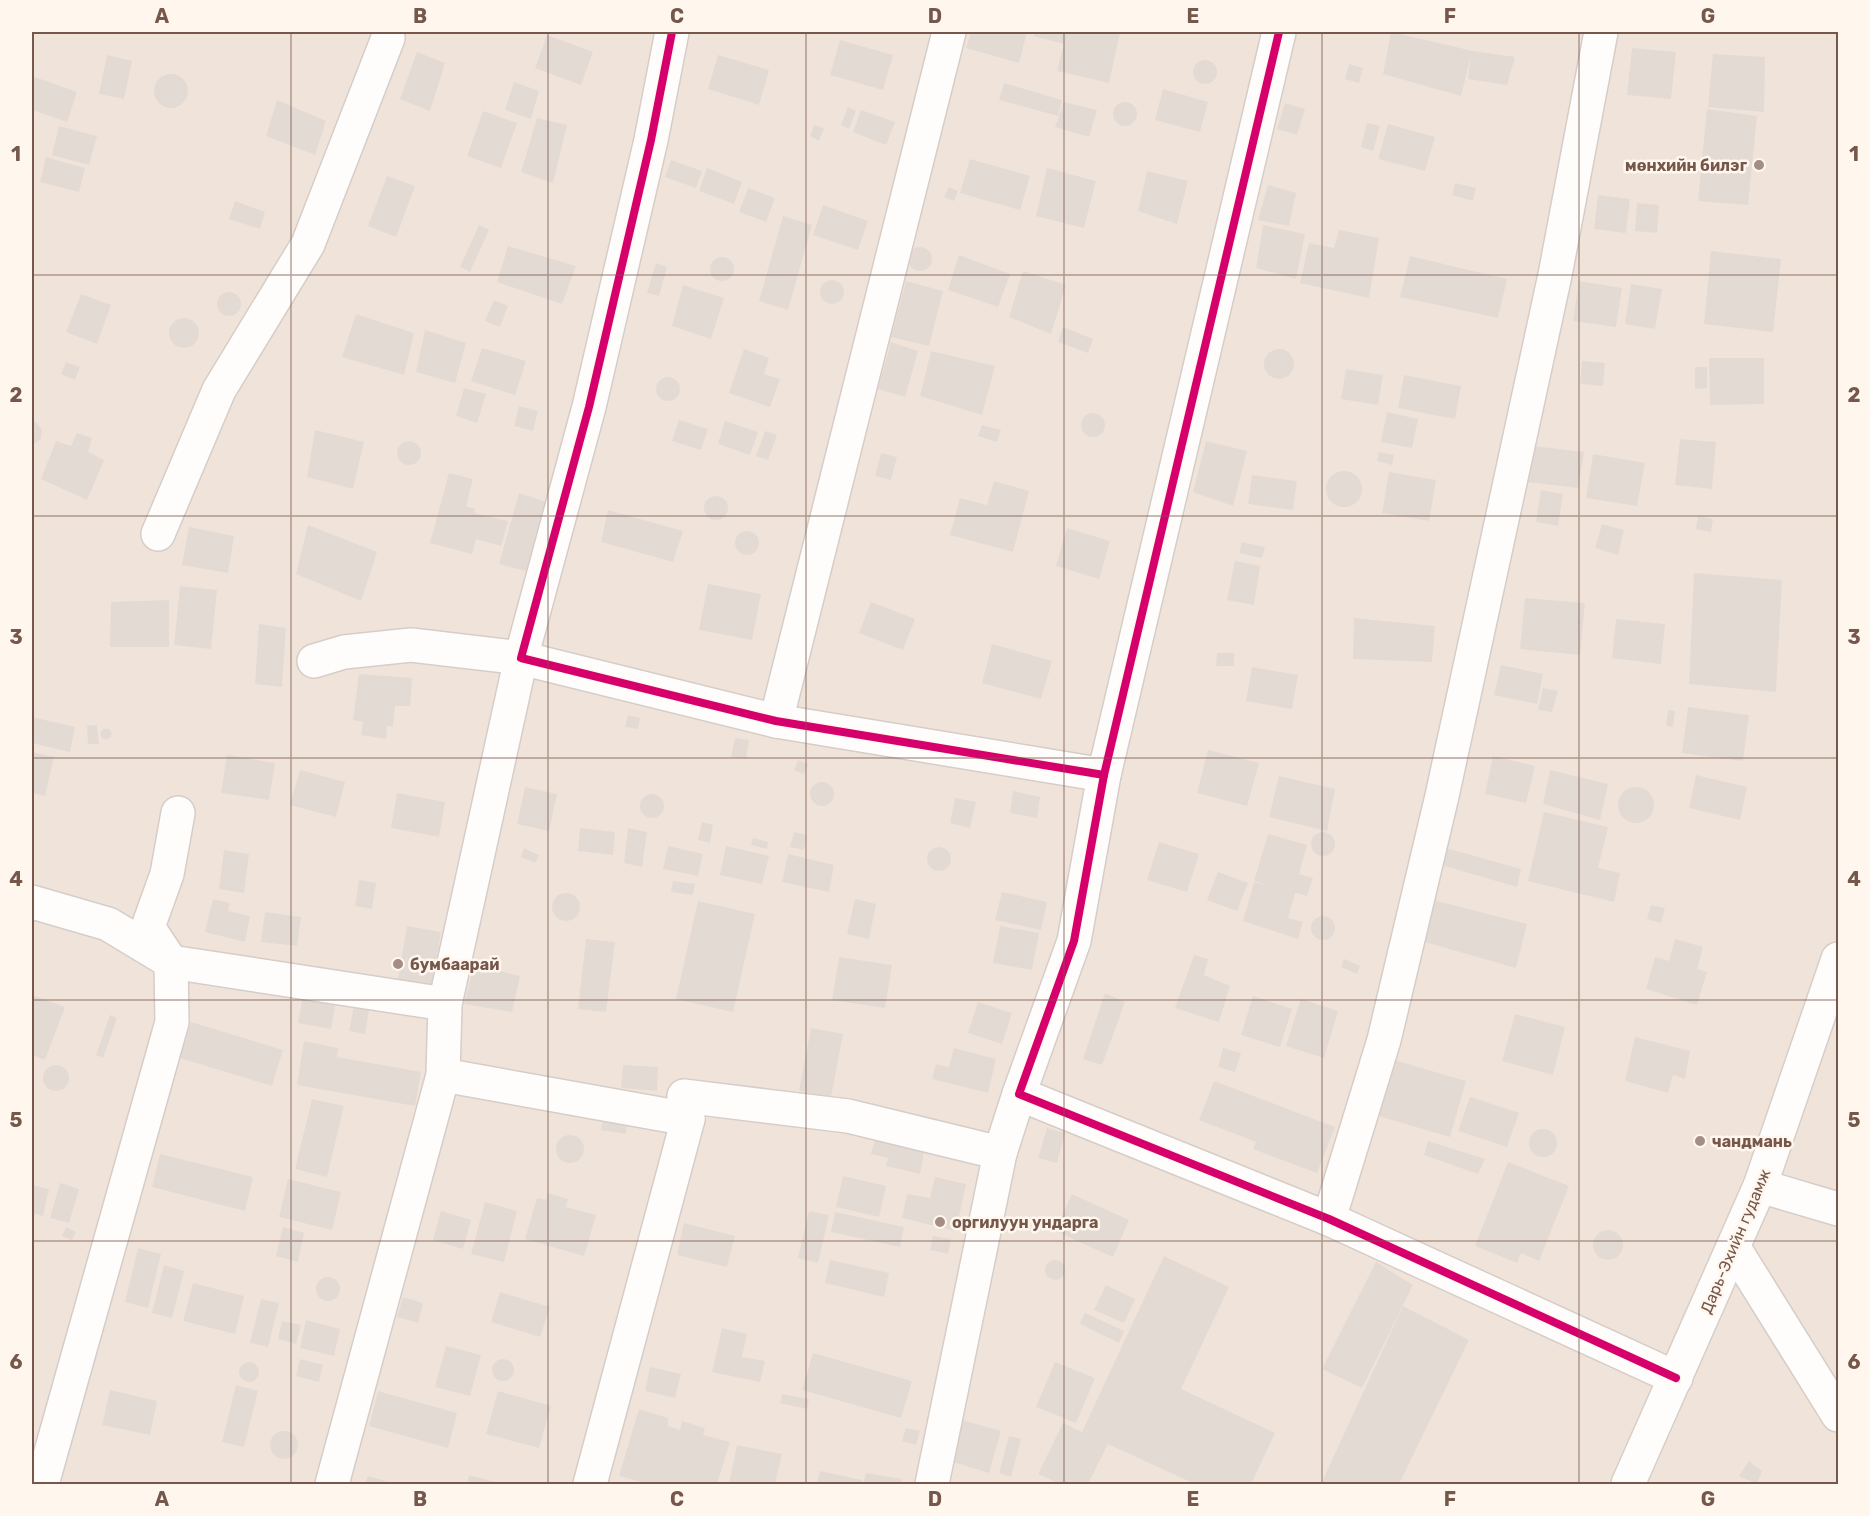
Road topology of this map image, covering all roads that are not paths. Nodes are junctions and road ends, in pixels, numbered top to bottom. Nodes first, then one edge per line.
1 (672, 32) edge
2 (950, 32) edge
3 (1279, 32) edge
4 (1601, 32) edge
5 (381, 34) edge
6 (158, 534) dead end
7 (521, 658) junction
8 (314, 661) dead end
9 (776, 721) junction
10 (1104, 775) junction
11 (178, 813) dead end
12 (32, 902) edge
13 (1839, 959) edge
14 (171, 962) junction
15 (445, 1005) junction
16 (442, 1075) junction
17 (1019, 1094) junction
18 (688, 1119) junction
19 (1000, 1153) junction
20 (1760, 1186) junction
21 (1839, 1209) edge
22 (1329, 1220) junction
23 (1734, 1248) junction
24 (1676, 1378) junction
25 (1839, 1415) edge
26 (42, 1485) edge
27 (332, 1485) edge
28 (590, 1485) edge
29 (932, 1485) edge
30 (1628, 1485) edge

1 - 7 street
2 - 9 street
3 - 10 street
4 - 22 street
5 - 6 street
7 - 8 street
7 - 9 street
7 - 15 street
9 - 10 street
10 - 17 street
11 - 14 street
12 - 14 street
13 - 20 street, Дарь-Эхийн гудамж
14 - 15 street
14 - 26 street
15 - 16 street
16 - 18 street
16 - 27 street
17 - 19 street
17 - 22 street
18 - 19 street
18 - 28 street
19 - 29 street
20 - 21 street
20 - 23 street, Дарь-Эхийн гудамж
22 - 24 street
23 - 24 street, Дарь-Эхийн гудамж
23 - 25 street
24 - 30 street, Дарь-Эхийн гудамж

